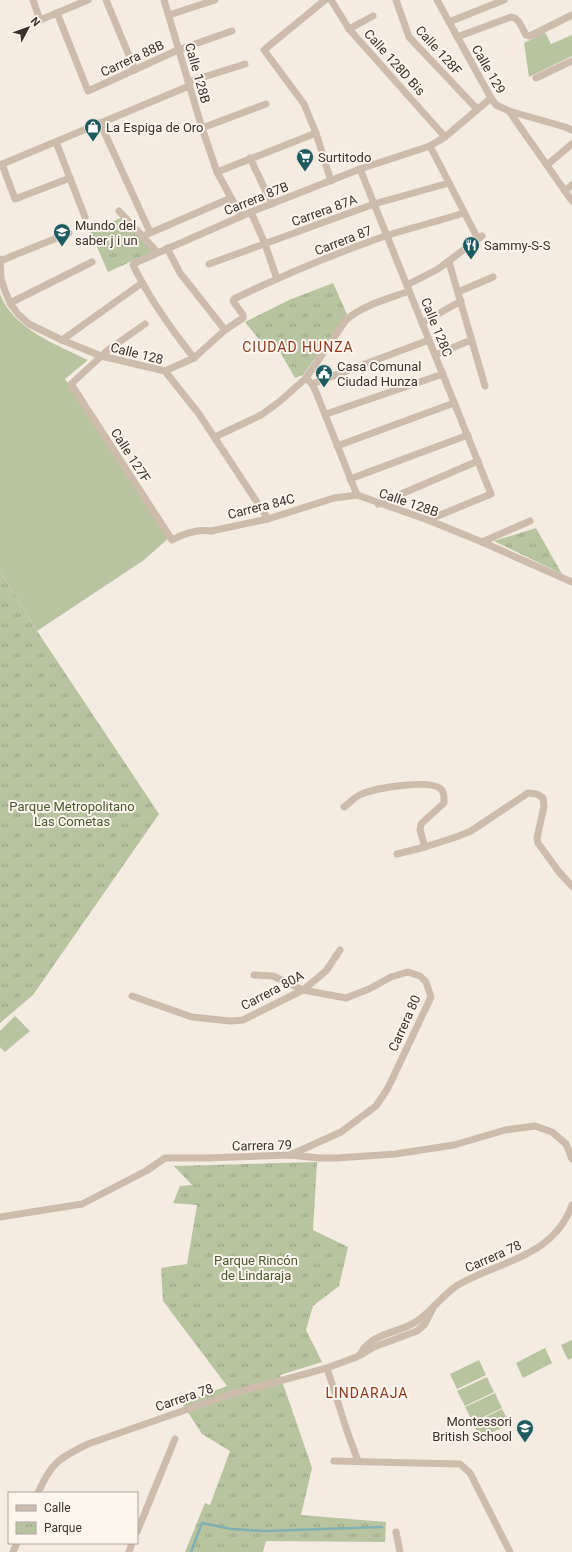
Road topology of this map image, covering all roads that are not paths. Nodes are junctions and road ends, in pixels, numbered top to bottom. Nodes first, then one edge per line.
1 (33, 0) edge
2 (88, 0) edge
3 (106, 0) edge
4 (164, 0) edge
5 (215, 0) edge
6 (325, 0) edge
7 (331, 0) edge
8 (396, 0) edge
9 (437, 0) edge
10 (504, 0) edge
11 (57, 13) junction
12 (169, 15) junction
13 (572, 15) edge
14 (374, 16) dead end
15 (449, 22) junction
16 (349, 29) junction
17 (232, 31) dead end
18 (457, 37) junction
19 (178, 50) junction
20 (572, 61) edge
21 (245, 64) dead end
22 (135, 70) junction
23 (536, 78) dead end
24 (188, 84) junction
25 (491, 98) junction
26 (266, 104) dead end
27 (477, 109) junction
28 (509, 111) junction
29 (100, 123) junction
30 (202, 128) junction
31 (572, 130) edge
32 (316, 133) junction
33 (445, 137) junction
34 (56, 142) junction
35 (572, 144) edge
36 (430, 146) junction
37 (250, 158) junction
38 (1, 165) edge
39 (547, 165) junction
40 (360, 169) junction
41 (217, 172) junction
42 (70, 178) junction
43 (331, 181) junction
44 (449, 183) junction
45 (572, 185) edge
46 (565, 191) junction
47 (231, 198) junction
48 (572, 201) edge
49 (272, 204) junction
50 (374, 204) junction
51 (119, 211) dead end
52 (251, 212) junction
53 (464, 213) junction
54 (241, 216) junction
55 (85, 217) dead end
56 (150, 232) junction
57 (69, 233) dead end
58 (143, 236) junction
59 (387, 236) junction
60 (265, 244) junction
61 (167, 248) junction
62 (157, 252) junction
63 (0, 260) edge
64 (92, 262) dead end
65 (449, 262) junction
66 (209, 264) dead end
67 (493, 277) dead end
68 (277, 279) junction
69 (142, 283) junction
70 (408, 288) junction
71 (458, 292) junction
72 (460, 301) junction
73 (10, 303) junction
74 (422, 323) junction
75 (145, 324) dead end
76 (225, 330) junction
77 (62, 340) junction
78 (429, 340) junction
79 (471, 340) junction
80 (435, 355) junction
81 (101, 356) junction
82 (194, 358) junction
83 (165, 371) junction
84 (443, 374) junction
85 (306, 378) junction
86 (312, 384) junction
87 (484, 386) dead end
88 (454, 403) junction
89 (326, 414) junction
90 (468, 435) junction
91 (215, 436) junction
92 (338, 446) junction
93 (478, 462) junction
94 (350, 479) junction
95 (357, 495) junction
96 (378, 504) junction
97 (268, 519) junction
98 (428, 520) junction
99 (530, 521) dead end
100 (172, 540) joint
101 (482, 542) junction
102 (572, 582) edge
103 (344, 807) dead end
104 (425, 847) junction
105 (397, 854) dead end
106 (572, 886) edge
107 (340, 950) dead end
108 (254, 975) dead end
109 (303, 990) junction
110 (132, 996) dead end
111 (290, 1155) junction
112 (572, 1159) edge
113 (572, 1205) edge
114 (0, 1217) edge
115 (434, 1306) junction
116 (417, 1321) junction
117 (421, 1328) junction
118 (359, 1356) junction
119 (327, 1368) junction
120 (175, 1439) dead end
121 (334, 1461) dead end
122 (358, 1461) junction
123 (38, 1492) edge
124 (138, 1530) edge
125 (396, 1532) dead end
126 (400, 1552) edge
127 (510, 1552) edge

1 - 11 street
2 - 11 street
3 - 22 street
4 - 12 street, Calle 128B
5 - 12 street
6 - 32 street
7 - 16 street, Calle 128D Bis
8 - 27 street, Calle 128F
9 - 15 street, Calle 129
10 - 15 street
11 - 22 street, Carrera 88B
12 - 19 street, Calle 128B
13 - 18 street
14 - 16 street
15 - 18 street, Calle 129
16 - 33 street, Calle 128D Bis
17 - 19 street, Carrera 88B
18 - 25 street, Calle 129
19 - 22 street, Carrera 88B
19 - 24 street, Calle 128B
20 - 23 street
21 - 24 street
24 - 29 street
24 - 30 street, Calle 128B
25 - 27 street, Carrera 87B
25 - 28 street, Calle 129
26 - 30 street
27 - 33 street, Carrera 87B
28 - 31 street
28 - 39 street, Calle 129
29 - 34 street
29 - 56 street
30 - 41 street, Calle 128B
32 - 37 street
32 - 43 street
33 - 36 street, Carrera 87B
34 - 38 street
34 - 42 street
35 - 39 street
36 - 40 street, Carrera 87B
36 - 44 street
37 - 41 street
37 - 49 street
38 - 42 street
39 - 46 street, Calle 129
40 - 43 street, Carrera 87B
40 - 50 street, Calle 128C
41 - 47 street, Calle 128B
42 - 55 street
43 - 49 street, Carrera 87B
44 - 50 street, Carrera 87A
44 - 53 street
45 - 46 street
46 - 48 street, Calle 129
47 - 54 street, Calle 128B
47 - 56 street
49 - 52 street, Carrera 87B
50 - 59 street, Calle 128C
50 - 60 street, Carrera 87A
51 - 58 street
52 - 54 street, Carrera 87B
52 - 60 street
53 - 59 street, Carrera 87
53 - 65 street
54 - 61 street, Carrera 87B
56 - 58 street
57 - 63 street
58 - 62 street
59 - 68 street, Carrera 87
59 - 70 street, Calle 128C
60 - 66 street, Carrera 87A
60 - 68 street
61 - 62 street, Carrera 87B
61 - 76 street
62 - 69 street, Carrera 87B
63 - 73 street, Calle 128
64 - 73 street
65 - 70 street
65 - 71 street
67 - 71 street
68 - 76 street, Carrera 87
69 - 77 street
69 - 82 street
70 - 74 street, Calle 128C
70 - 85 street
71 - 72 street
72 - 74 street
72 - 79 street
73 - 77 street, Calle 128
74 - 78 street, Calle 128C
75 - 81 street
76 - 82 street
77 - 81 street, Calle 128
78 - 80 street, Calle 128C
78 - 86 street
79 - 80 street
79 - 87 street
80 - 84 street, Calle 128C
81 - 83 street, Calle 128
81 - 100 street, Calle 127F
82 - 83 street
83 - 91 street, Calle 128
84 - 88 street, Calle 128C
84 - 89 street
85 - 86 street
85 - 91 street
86 - 89 street
88 - 90 street, Calle 128C
88 - 92 street
89 - 92 street
90 - 93 street, Calle 128C
90 - 94 street
91 - 97 street, Calle 128
92 - 94 street
93 - 96 street
93 - 98 street, Calle 128C
94 - 95 street
95 - 96 street, Calle 128B
95 - 97 street, Carrera 84C
96 - 98 street, Calle 128B
97 - 100 street, Carrera 84C
98 - 101 street, Calle 128B
99 - 101 street
101 - 102 street, Calle 128B
103 - 104 street
104 - 105 street
104 - 106 street
107 - 109 street, Carrera 80A
108 - 109 street, Carrera 80
109 - 110 street, Carrera 80A
109 - 111 street, Carrera 80
111 - 112 street, Carrera 79
111 - 114 street, Carrera 79
113 - 115 street, Carrera 78
115 - 116 street, Carrera 78
115 - 117 street, Carrera 78
116 - 117 street
116 - 118 street, Carrera 78
117 - 118 street, Carrera 78
118 - 119 street, Carrera 78
119 - 122 street
119 - 123 street, Carrera 78
120 - 124 street
121 - 122 street
122 - 127 street
125 - 126 street

